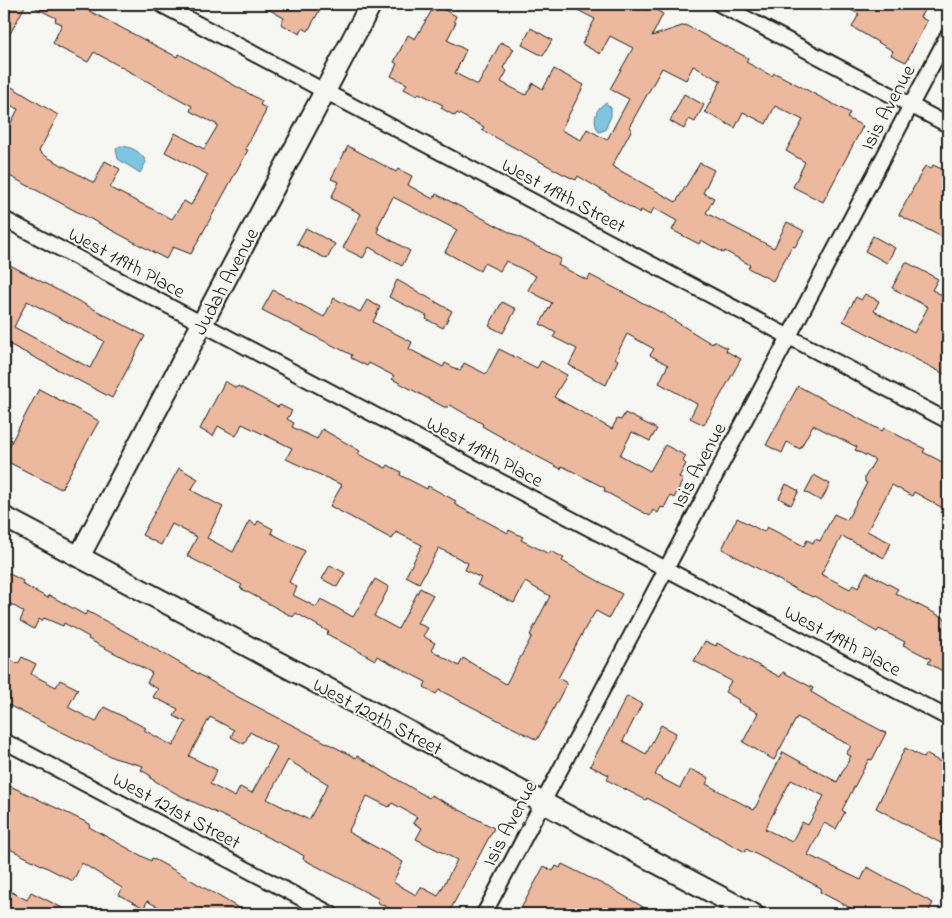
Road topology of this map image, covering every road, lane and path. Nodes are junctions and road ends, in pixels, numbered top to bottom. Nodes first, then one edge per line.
1 (160, 4) edge
2 (371, 4) edge
3 (719, 4) edge
4 (948, 35) edge
5 (325, 91) junction
6 (911, 105) junction
7 (948, 124) edge
8 (4, 219) edge
9 (202, 324) junction
10 (790, 337) junction
11 (948, 421) edge
12 (4, 517) edge
13 (79, 557) junction
14 (666, 568) junction
15 (948, 718) edge
16 (4, 741) edge
17 (542, 803) junction
18 (331, 914) edge
19 (484, 914) edge
20 (753, 914) edge

1 - 5 street, West 119th Street
2 - 5 main road, Judah Avenue
3 - 6 street
4 - 6 street, Isis Avenue
5 - 9 main road, Judah Avenue
5 - 10 street, West 119th Street
6 - 7 street
6 - 10 street, Isis Avenue
8 - 9 street, West 119th Place
9 - 13 main road, Judah Avenue
9 - 14 street, West 119th Place
10 - 11 street, West 119th Street
10 - 14 street, Isis Avenue
12 - 13 main road, West 120th Street
13 - 17 main road, West 120th Street
14 - 15 street, West 119th Place
14 - 17 street, Isis Avenue
16 - 18 street, West 121st Street
17 - 19 street, Isis Avenue
17 - 20 main road, West 120th Street

